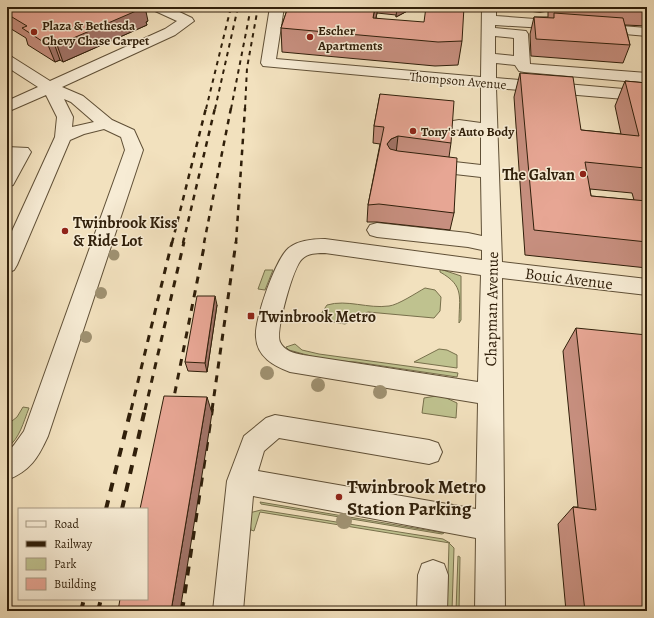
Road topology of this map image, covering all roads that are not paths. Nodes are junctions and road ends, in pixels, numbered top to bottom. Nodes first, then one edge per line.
1 (277, 7) edge
2 (169, 9) edge
3 (488, 18) edge
4 (548, 19) edge
5 (289, 30) edge
6 (273, 31) junction
7 (647, 32) edge
8 (488, 58) junction
9 (7, 60) edge
10 (521, 61) junction
11 (647, 78) edge
12 (489, 83) junction
13 (50, 88) junction
14 (647, 96) edge
15 (7, 107) edge
16 (106, 124) junction
17 (459, 125) dead end
18 (490, 129) junction
19 (64, 137) junction
20 (7, 152) edge
21 (410, 163) edge
22 (490, 172) junction
23 (7, 179) edge
24 (377, 230) dead end
25 (492, 245) junction
26 (7, 265) edge
27 (492, 269) junction
28 (647, 287) edge
29 (490, 394) junction
30 (429, 452) dead end
31 (7, 467) edge
32 (242, 481) junction
33 (490, 526) junction
34 (433, 575) dead end
35 (228, 611) edge
36 (432, 611) edge
37 (490, 611) edge

1 - 6 street
2 - 13 street
3 - 4 street
3 - 7 street
3 - 8 street, Chapman Avenue
3 - 10 street
5 - 6 street
6 - 12 street, Thompson Avenue
8 - 10 street
8 - 12 street, Chapman Avenue
9 - 13 street
10 - 11 street
12 - 14 street, Thompson Avenue
12 - 18 street, Chapman Avenue
13 - 15 street
13 - 16 street
13 - 19 street
16 - 19 street
16 - 31 street
17 - 18 street
18 - 22 street, Chapman Avenue
19 - 26 street
20 - 23 street
21 - 22 street
22 - 25 street, Chapman Avenue
24 - 25 street
25 - 27 street, Chapman Avenue
27 - 28 street, Bouic Avenue
27 - 29 street, Chapman Avenue
27 - 29 street, Bouic Avenue
29 - 33 street, Chapman Avenue
30 - 32 street
32 - 33 street
32 - 35 street
33 - 37 street, Chapman Avenue
34 - 36 street

